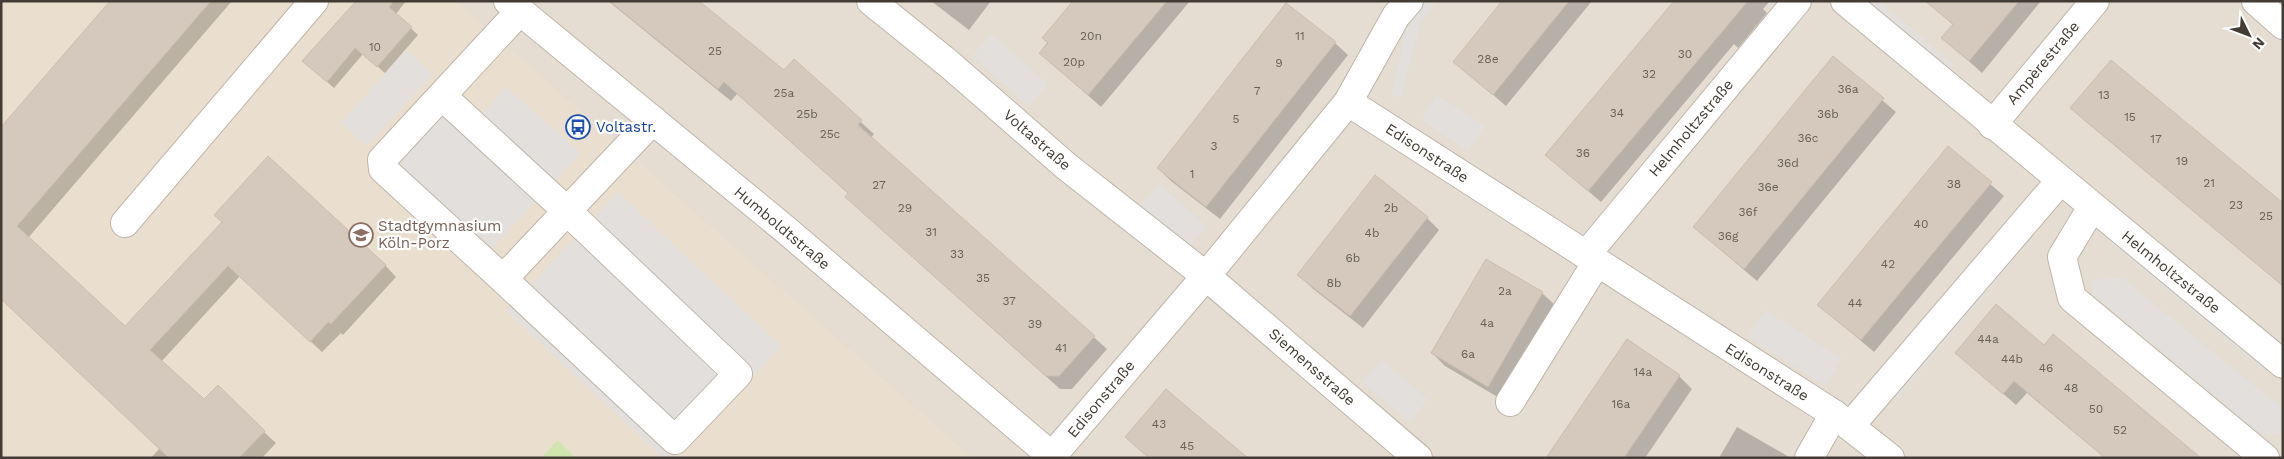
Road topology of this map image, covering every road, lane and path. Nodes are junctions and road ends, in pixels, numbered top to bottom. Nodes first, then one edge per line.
1 (314, 1) edge
2 (871, 1) edge
3 (1408, 1) edge
4 (1797, 1) edge
5 (1845, 1) edge
6 (2095, 1) edge
7 (2256, 1) edge
8 (514, 6) edge
9 (2283, 25) edge
10 (442, 96) junction
11 (1348, 102) junction
12 (653, 120) junction
13 (1992, 125) junction
14 (2060, 181) junction
15 (2092, 207) junction
16 (567, 211) junction
17 (125, 223) dead end
18 (1591, 259) junction
19 (1206, 276) junction
20 (503, 279) junction
21 (2283, 364) edge
22 (1510, 402) dead end
23 (1842, 420) junction
24 (1053, 457) edge
25 (1418, 458) edge
26 (1809, 458) edge
27 (1890, 458) edge
28 (2266, 458) edge

1 - 17 street
2 - 19 street, Voltastraße
3 - 11 street
4 - 18 street, Helmholtzstraße
5 - 13 street, Helmholtzstraße
6 - 13 street, Ampèrestraße
7 - 9 street
8 - 10 street
8 - 12 street, Humboldtstraße
10 - 16 street
10 - 20 street
11 - 18 street, Edisonstraße
11 - 19 street, Edisonstraße
12 - 16 street
12 - 24 street, Humboldtstraße
13 - 14 street, Helmholtzstraße
14 - 15 street, Helmholtzstraße
14 - 23 street
15 - 21 street, Helmholtzstraße
15 - 28 street
16 - 20 street
16 - 20 street
18 - 22 street, Helmholtzstraße
18 - 23 street, Edisonstraße
19 - 24 street, Edisonstraße
19 - 25 street, Siemensstraße
23 - 26 street
23 - 27 street, Edisonstraße

